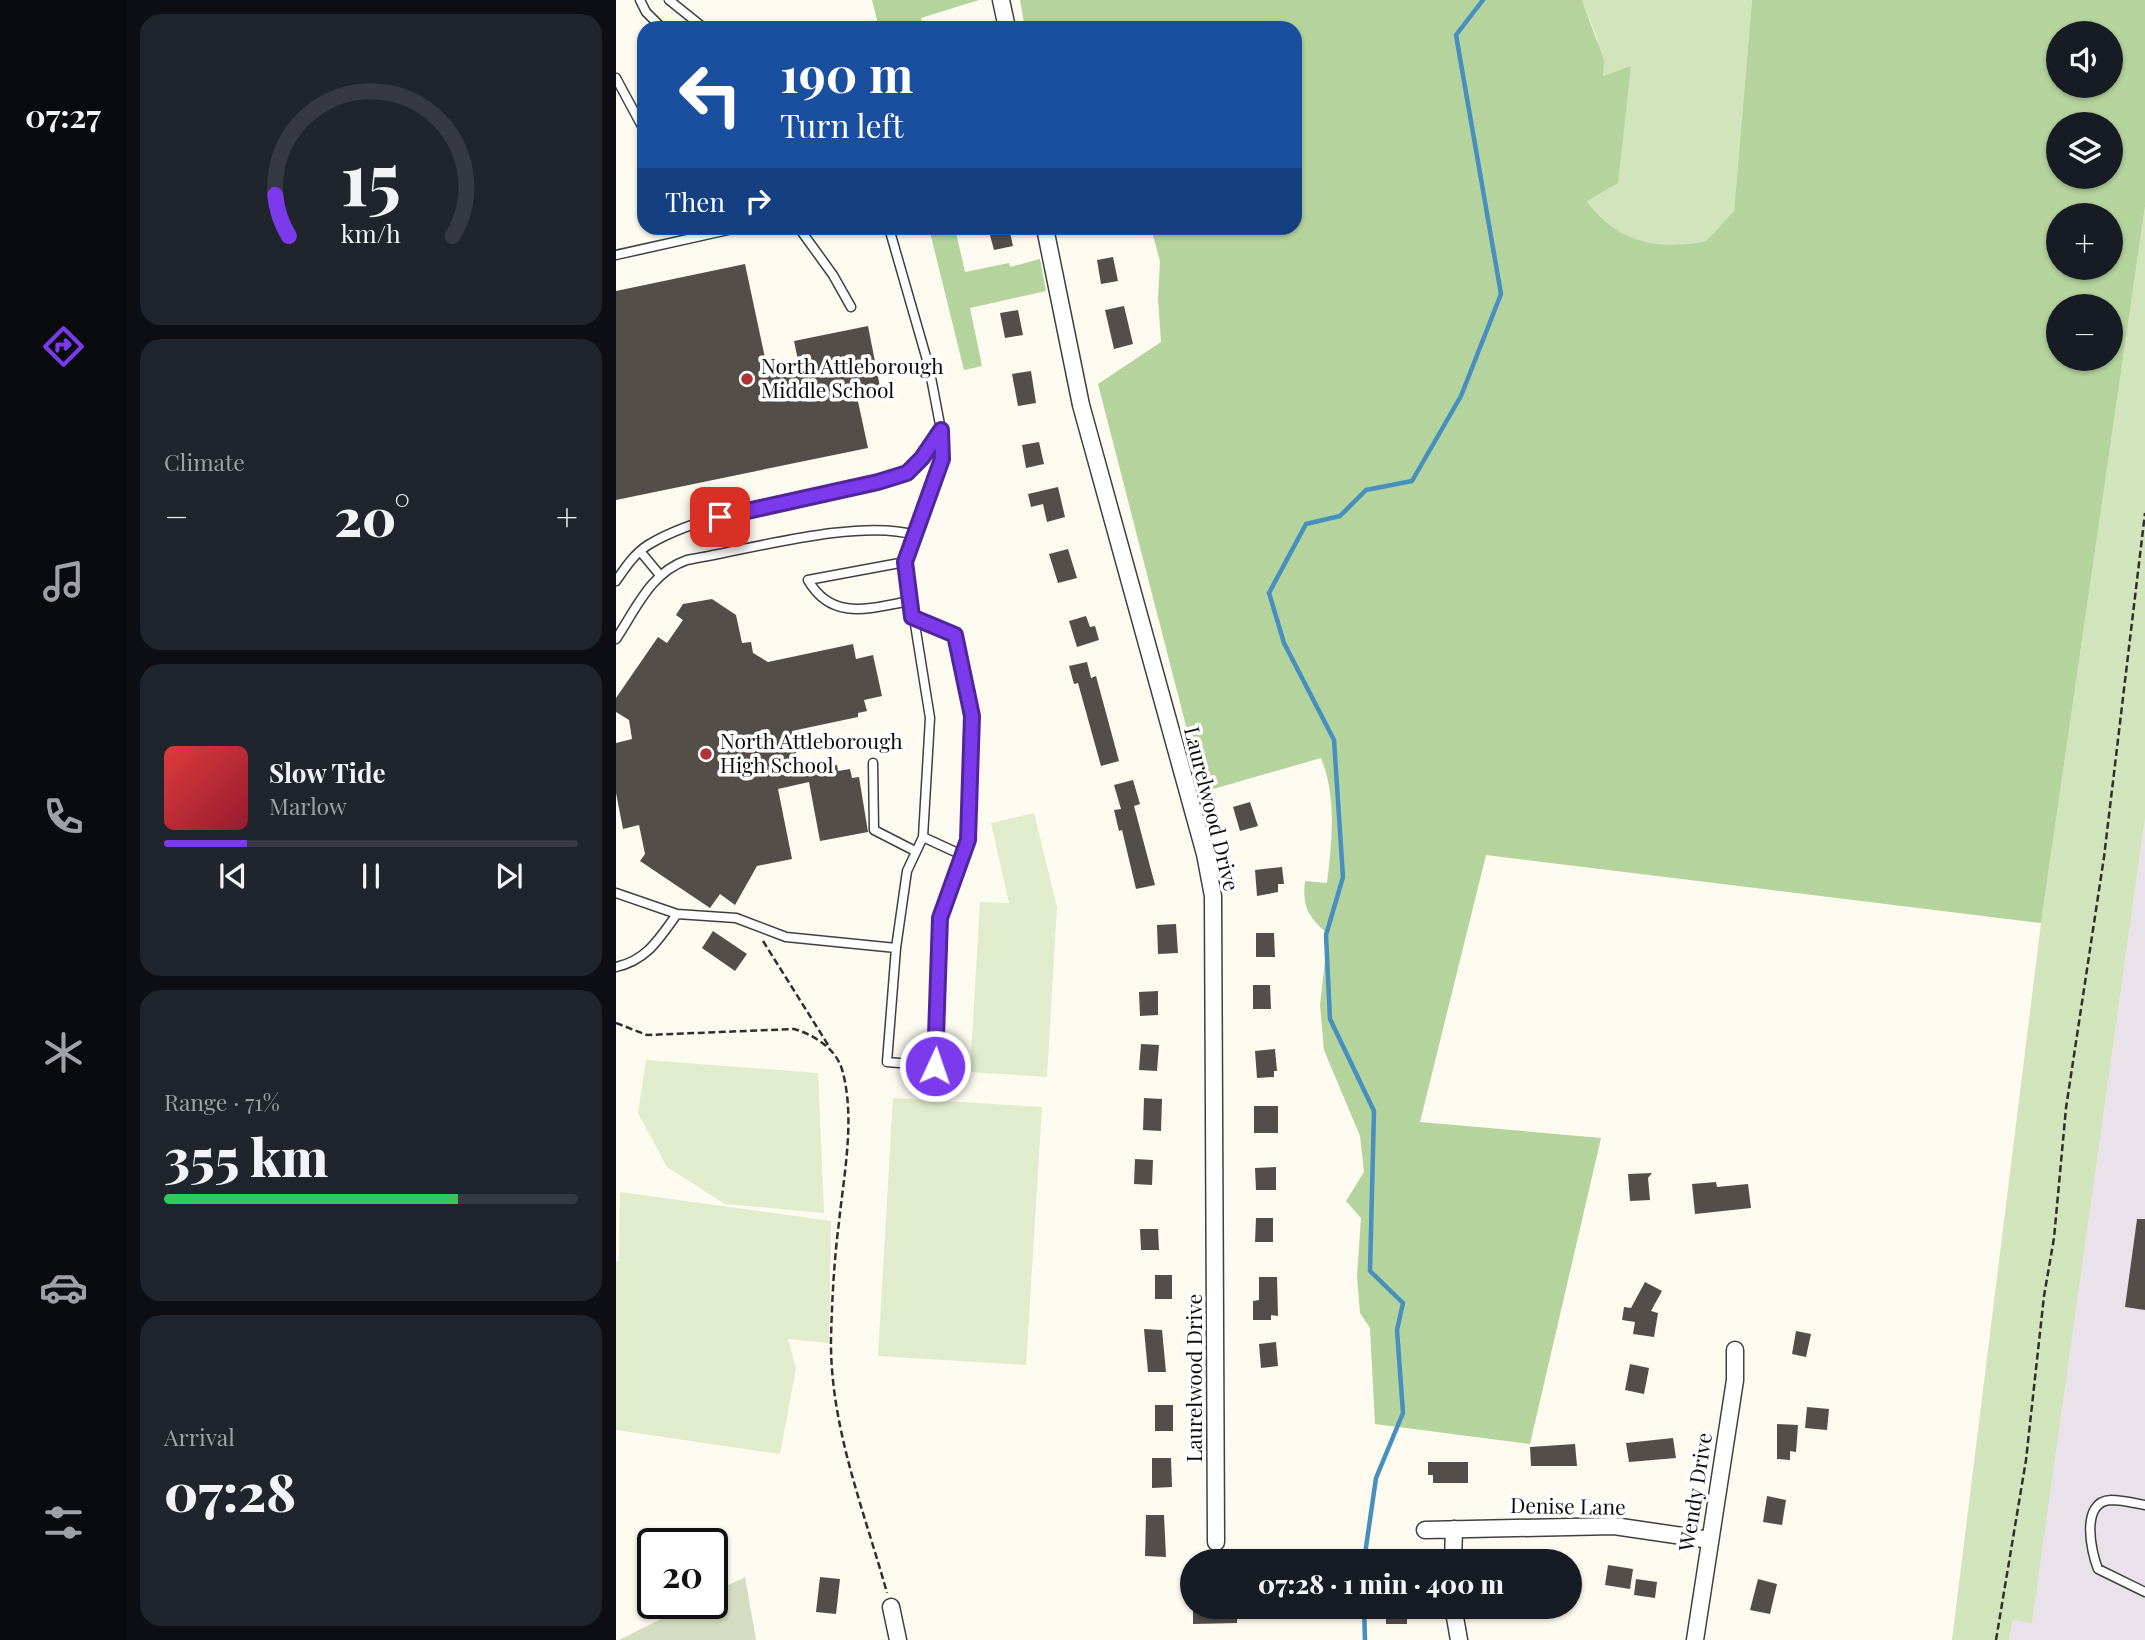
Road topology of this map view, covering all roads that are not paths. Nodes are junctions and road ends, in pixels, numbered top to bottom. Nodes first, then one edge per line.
1 (640, 0) edge
2 (669, 0) edge
3 (1001, 0) edge
4 (655, 21) edge
5 (695, 21) edge
6 (1006, 21) edge
7 (616, 78) edge
8 (637, 117) edge
9 (690, 235) edge
10 (804, 235) edge
11 (892, 235) edge
12 (1047, 235) edge
13 (616, 256) edge
14 (850, 307) dead end
15 (941, 430) junction
16 (915, 535) junction
17 (640, 551) junction
18 (905, 562) junction
19 (659, 574) junction
20 (616, 581) edge
21 (910, 601) junction
22 (912, 617) junction
23 (616, 639) edge
24 (873, 763) dead end
25 (923, 837) junction
26 (915, 851) junction
27 (962, 855) junction
28 (616, 892) edge
29 (677, 914) junction
30 (896, 948) junction
31 (616, 967) edge
32 (1735, 1350) dead end
33 (2145, 1505) edge
34 (1454, 1529) junction
35 (1425, 1530) dead end
36 (1710, 1540) junction
37 (1216, 1542) dead end
38 (1453, 1549) edge
39 (2145, 1591) edge
40 (891, 1606) road end
41 (1455, 1619) edge
42 (898, 1640) edge
43 (1459, 1640) edge
44 (1695, 1640) edge

1 - 4 lane
2 - 5 lane
3 - 6 street
7 - 8 lane
9 - 13 lane
10 - 14 lane
11 - 15 lane
12 - 37 street, Laurelwood Drive
15 - 16 lane
15 - 17 lane
16 - 18 lane
16 - 19 lane
17 - 19 lane
17 - 20 lane
18 - 21 lane
18 - 21 lane
19 - 23 lane
21 - 22 lane
22 - 25 lane
22 - 27 lane
24 - 26 lane
25 - 26 lane
25 - 27 lane
26 - 30 lane
27 - 30 lane
28 - 29 lane
29 - 30 lane
29 - 31 lane
32 - 36 street, Wendy Drive
33 - 39 lane
34 - 35 street, Denise Lane
34 - 36 street, Denise Lane
34 - 38 street
36 - 44 street, Wendy Drive
40 - 42 street
41 - 43 street

